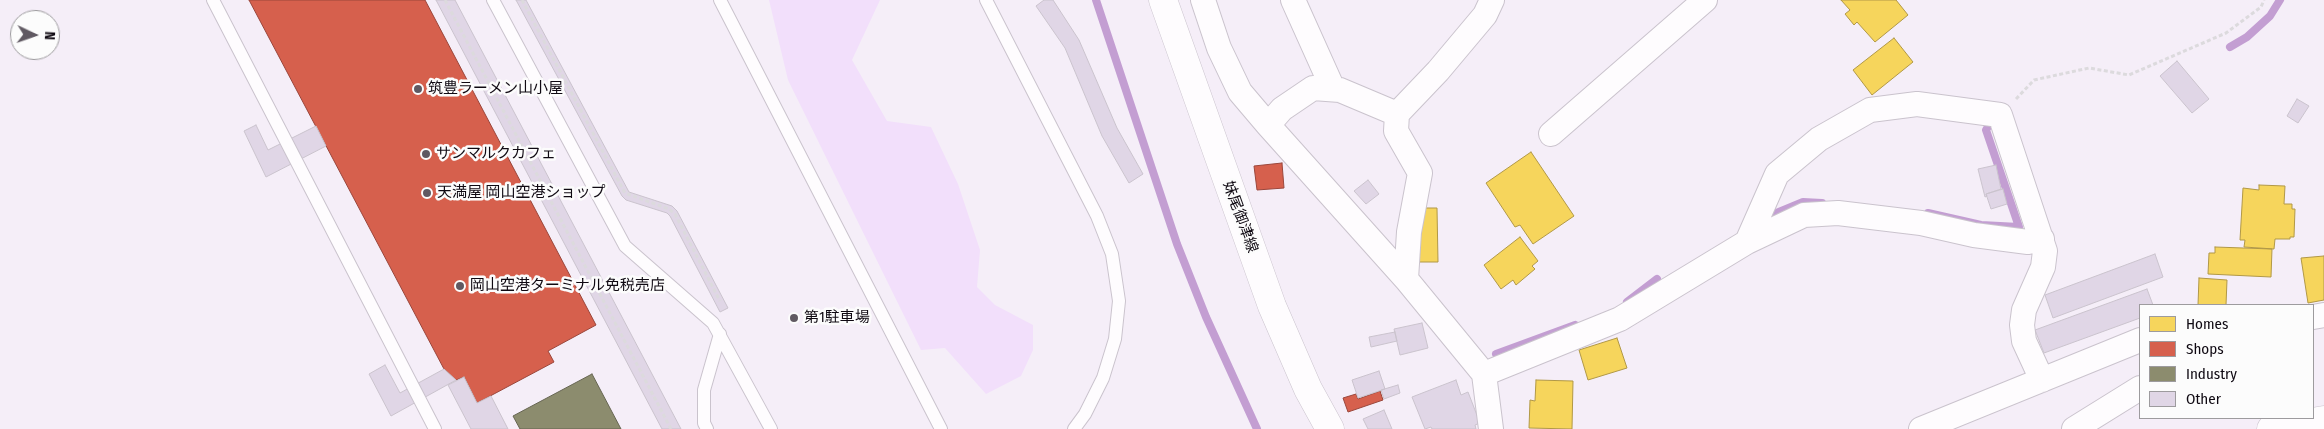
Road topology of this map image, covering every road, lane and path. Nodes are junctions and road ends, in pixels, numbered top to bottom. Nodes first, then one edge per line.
1 (213, 0) edge
2 (445, 0) edge
3 (493, 0) edge
4 (522, 0) edge
5 (720, 0) edge
6 (986, 0) edge
7 (1163, 0) edge
8 (1203, 0) edge
9 (1293, 0) edge
10 (1492, 0) edge
11 (1705, 0) edge
12 (2264, 0) edge
13 (1333, 89) junction
14 (1397, 114) junction
15 (2000, 115) junction
16 (1268, 125) junction
17 (1551, 134) dead end
18 (2042, 239) junction
19 (1747, 242) junction
20 (1406, 279) junction
21 (724, 308) dead end
22 (720, 334) junction
23 (2139, 340) edge
24 (1484, 374) junction
25 (2042, 380) junction
26 (2139, 389) edge
27 (2324, 420) edge
28 (435, 429) edge
29 (671, 429) edge
30 (707, 429) edge
31 (771, 429) edge
32 (941, 429) edge
33 (1074, 429) edge
34 (1330, 429) edge
35 (1491, 429) edge
36 (1921, 429) edge
37 (2074, 429) edge
38 (2271, 429) edge

1 - 28 lane
2 - 29 path
3 - 22 lane
4 - 21 path
5 - 32 lane
6 - 33 lane
7 - 34 main road, 妹尾御津線
8 - 16 street
9 - 13 street
10 - 14 street
11 - 17 street
12 - 15 path
13 - 14 street
13 - 16 street
14 - 20 street
15 - 18 street
15 - 19 street
16 - 20 street
18 - 19 street
18 - 25 street
19 - 24 street
20 - 24 street
22 - 30 lane
22 - 31 lane
23 - 25 street
24 - 35 street
25 - 36 street
26 - 37 street
27 - 38 main road

